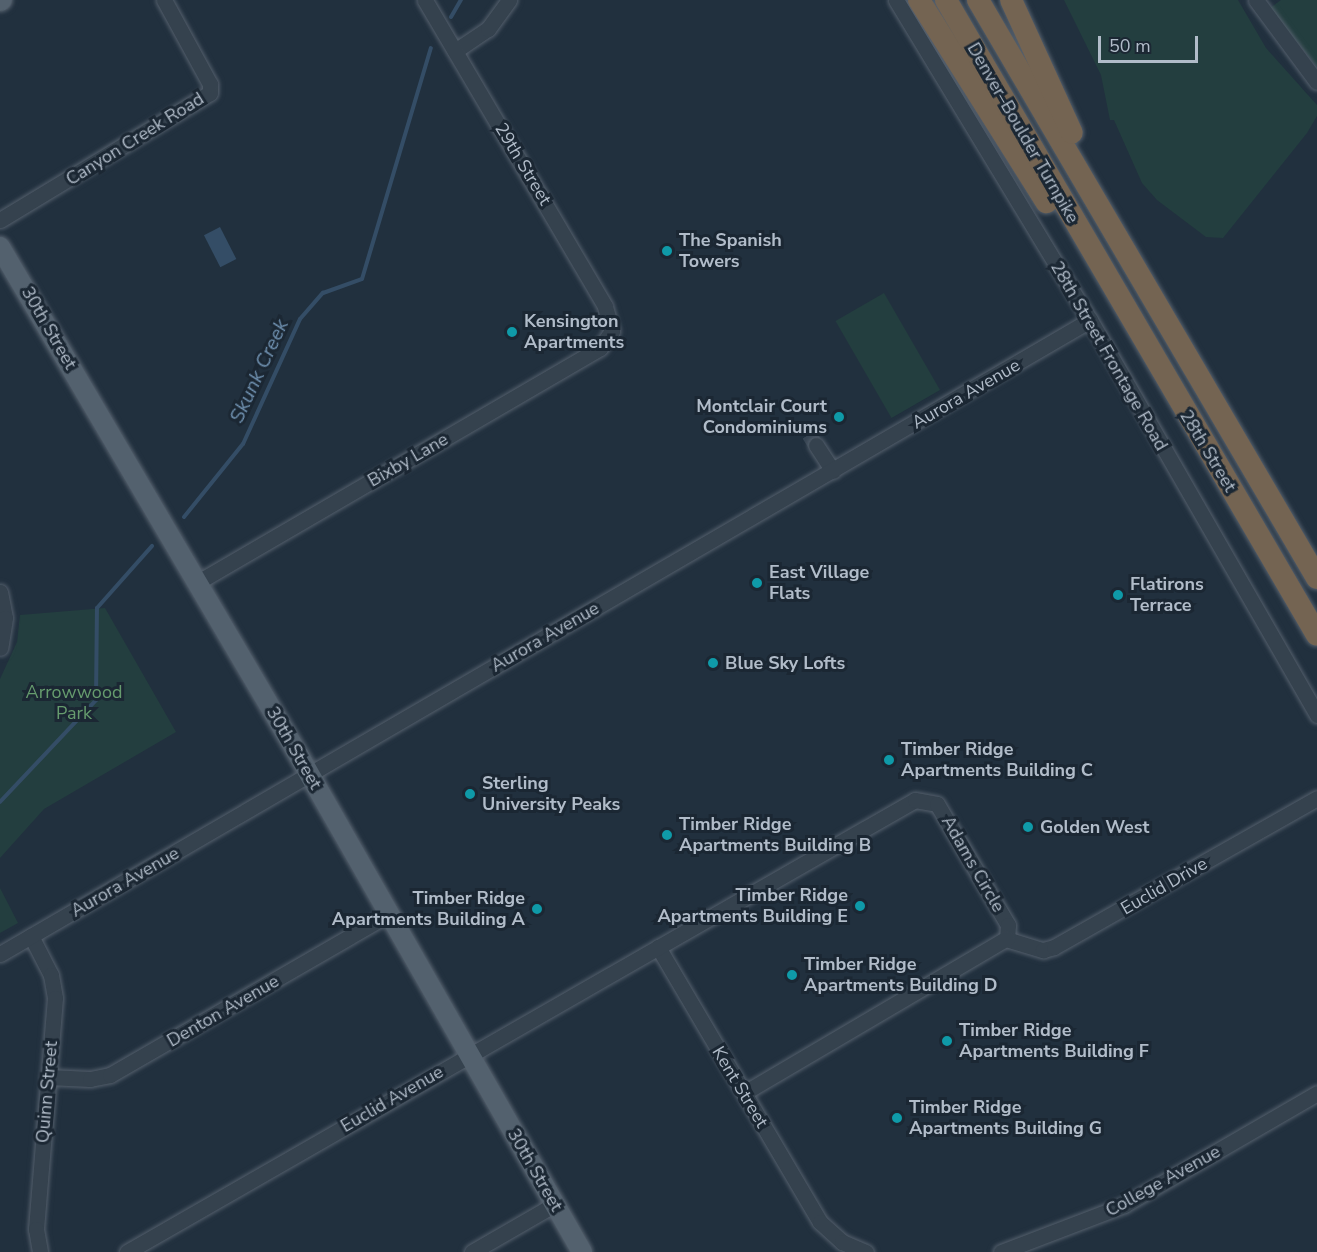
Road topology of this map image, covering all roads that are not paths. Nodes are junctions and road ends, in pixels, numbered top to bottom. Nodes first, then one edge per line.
1 (164, 0) edge
2 (425, 0) edge
3 (509, 0) edge
4 (896, 0) edge
5 (919, 0) edge
6 (946, 0) edge
7 (978, 0) edge
8 (1011, 0) edge
9 (1256, 0) edge
10 (455, 51) junction
11 (1317, 82) edge
12 (0, 220) edge
13 (0, 247) edge
14 (1126, 248) junction
15 (1100, 266) junction
16 (1090, 320) junction
17 (612, 331) joint
18 (816, 445) tunnel mouth
19 (833, 471) junction
20 (1317, 578) edge
21 (198, 582) junction
22 (0, 592) edge
23 (1317, 635) edge
24 (0, 648) edge
25 (1317, 715) edge
26 (309, 774) junction
27 (1317, 798) edge
28 (389, 914) junction
29 (31, 936) junction
30 (1006, 939) junction
31 (658, 947) junction
32 (0, 954) edge
33 (469, 1054) junction
34 (48, 1077) junction
35 (744, 1093) junction
36 (1317, 1094) edge
37 (555, 1204) junction
38 (40, 1252) edge
39 (127, 1252) edge
40 (472, 1252) edge
41 (582, 1252) edge
42 (866, 1252) edge
43 (1001, 1252) edge

1 - 12 street, Canyon Creek Road
2 - 10 street, 29th Street
3 - 10 street
4 - 16 street, 28th Street Frontage Road
5 - 15 highway
6 - 15 highway, Denver–Boulder Turnpike
7 - 14 highway, Denver–Boulder Turnpike
8 - 14 highway
9 - 11 street
10 - 17 street, 29th Street
13 - 21 main road, 30th Street
14 - 20 highway, 28th Street
15 - 23 highway, 28th Street
16 - 19 street, Aurora Avenue
16 - 25 street, 28th Street Frontage Road
17 - 21 street, Bixby Lane
18 - 19 street
19 - 26 street, Aurora Avenue
21 - 26 main road, 30th Street
22 - 24 street
26 - 28 main road, 30th Street
26 - 29 street, Aurora Avenue
27 - 30 street, Euclid Drive
28 - 33 main road, 30th Street
28 - 34 street, Denton Avenue
29 - 32 street, Aurora Avenue
29 - 34 street, Quinn Street
30 - 31 street, Adams Circle
30 - 35 street
31 - 33 street, Euclid Avenue
31 - 35 street, Kent Street
33 - 37 main road, 30th Street
33 - 39 street, Euclid Avenue
34 - 38 street, Quinn Street
35 - 42 street, Kent Street
36 - 43 street, College Avenue
37 - 40 street
37 - 41 main road, 30th Street

